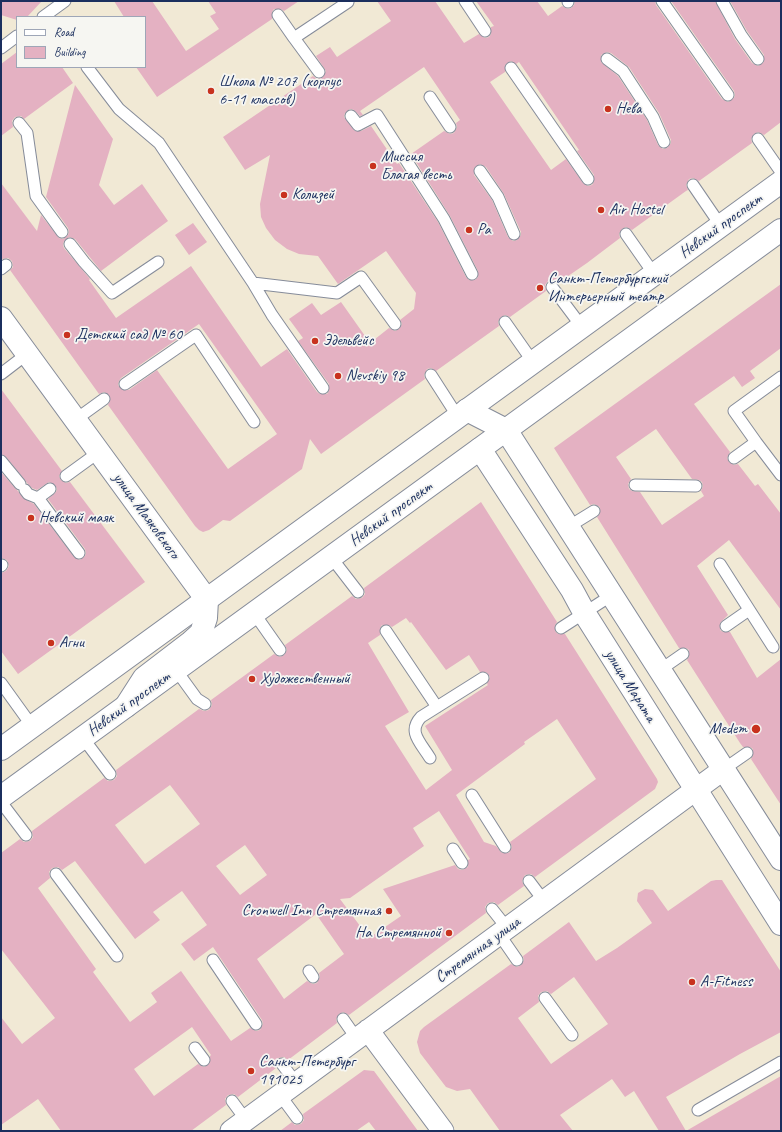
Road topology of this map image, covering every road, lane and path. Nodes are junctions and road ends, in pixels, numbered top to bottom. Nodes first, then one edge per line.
1 (65, 1) edge
2 (465, 1) edge
3 (662, 1) edge
4 (722, 1) edge
5 (348, 2) dead end
6 (278, 15) dead end
7 (47, 16) edge
8 (485, 31) dead end
9 (16, 37) edge
10 (294, 38) junction
11 (1, 48) edge
12 (607, 59) dead end
13 (758, 59) dead end
14 (88, 68) edge
15 (510, 68) dead end
16 (319, 72) dead end
17 (728, 95) dead end
18 (430, 97) dead end
19 (351, 116) dead end
20 (19, 122) dead end
21 (450, 127) dead end
22 (758, 139) dead end
23 (664, 142) dead end
24 (480, 171) dead end
25 (781, 172) edge
26 (588, 179) dead end
27 (781, 182) edge
28 (693, 185) dead end
29 (721, 226) junction
30 (57, 230) dead end
31 (781, 230) edge
32 (514, 234) dead end
33 (626, 234) dead end
34 (70, 244) dead end
35 (158, 262) dead end
36 (472, 274) dead end
37 (654, 274) junction
38 (254, 283) junction
39 (552, 287) dead end
40 (1, 318) edge
41 (505, 322) dead end
42 (395, 324) dead end
43 (582, 327) junction
44 (28, 354) junction
45 (533, 362) junction
46 (1, 374) edge
47 (431, 375) dead end
48 (781, 377) edge
49 (125, 384) dead end
50 (323, 388) dead end
51 (104, 399) dead end
52 (463, 413) junction
53 (75, 420) junction
54 (254, 422) dead end
55 (506, 430) junction
56 (756, 442) junction
57 (480, 449) junction
58 (99, 452) junction
59 (734, 458) dead end
60 (1, 460) edge
61 (781, 475) edge
62 (66, 476) dead end
63 (635, 485) dead end
64 (696, 486) dead end
65 (50, 489) dead end
66 (38, 498) junction
67 (594, 511) dead end
68 (568, 527) junction
69 (79, 552) dead end
70 (331, 557) junction
71 (720, 564) dead end
72 (358, 592) dead end
73 (612, 596) junction
74 (207, 600) junction
75 (749, 610) junction
76 (254, 613) junction
77 (585, 614) junction
78 (726, 626) dead end
79 (561, 628) dead end
80 (386, 631) dead end
81 (773, 647) dead end
82 (280, 650) dead end
83 (683, 654) dead end
84 (176, 670) junction
85 (660, 670) junction
86 (483, 678) dead end
87 (1, 683) edge
88 (206, 704) dead end
89 (126, 707) junction
90 (437, 707) junction
91 (32, 726) junction
92 (83, 738) junction
93 (1, 749) edge
94 (747, 753) dead end
95 (430, 758) dead end
96 (724, 769) junction
97 (110, 774) dead end
98 (695, 789) junction
99 (472, 795) dead end
100 (1, 797) edge
101 (1, 802) edge
102 (26, 835) dead end
103 (505, 847) dead end
104 (453, 849) dead end
105 (780, 857) edge
106 (462, 863) dead end
107 (56, 874) dead end
108 (529, 881) dead end
109 (544, 901) junction
110 (492, 909) dead end
111 (781, 924) edge
112 (503, 931) junction
113 (117, 956) dead end
114 (213, 960) dead end
115 (517, 960) dead end
116 (545, 998) dead end
117 (343, 1019) dead end
118 (256, 1024) dead end
119 (363, 1034) junction
120 (572, 1036) dead end
121 (195, 1048) dead end
122 (204, 1060) dead end
123 (781, 1062) edge
124 (282, 1064) dead end
125 (296, 1083) junction
126 (280, 1095) junction
127 (232, 1101) dead end
128 (698, 1110) dead end
129 (297, 1118) dead end
130 (239, 1126) edge
131 (443, 1131) edge

1 - 7 lane
2 - 8 lane
3 - 17 lane
4 - 13 lane
5 - 10 lane
6 - 10 lane
9 - 11 lane
10 - 16 lane
12 - 23 lane
14 - 38 lane
15 - 26 lane
18 - 21 lane
19 - 36 lane
20 - 30 lane
22 - 25 lane
24 - 32 lane
27 - 29 main road, Невский проспект
28 - 29 lane
29 - 37 main road, Невский проспект
31 - 55 main road, Невский проспект
33 - 37 lane
34 - 35 lane
37 - 43 main road, Невский проспект
38 - 42 lane
38 - 50 lane
39 - 43 lane
40 - 44 main road, улица Маяковского
41 - 45 lane
43 - 45 main road, Невский проспект
44 - 46 lane
44 - 53 main road, улица Маяковского
45 - 52 main road, Невский проспект
47 - 52 lane
48 - 56 lane
49 - 54 lane
51 - 53 lane
52 - 55 main road
52 - 74 main road, Невский проспект
53 - 58 main road, улица Маяковского
55 - 57 main road, Невский проспект
55 - 68 main road, улица Марата
56 - 59 lane
56 - 61 lane
57 - 70 main road, Невский проспект
57 - 77 main road, улица Марата
58 - 62 lane
58 - 74 main road, улица Маяковского
60 - 66 lane
63 - 64 lane
65 - 66 lane
66 - 69 lane
67 - 68 lane
68 - 73 main road, улица Марата
70 - 72 lane
70 - 76 main road, Невский проспект
71 - 75 lane
73 - 77 lane
73 - 85 main road, улица Марата
74 - 89 main road
74 - 91 main road, Невский проспект
75 - 78 lane
75 - 81 lane
76 - 82 lane
76 - 84 main road, Невский проспект
77 - 79 lane
77 - 98 main road, улица Марата
80 - 90 lane
83 - 85 lane
84 - 88 lane
84 - 89 main road, Невский проспект
85 - 96 main road, улица Марата
86 - 90 lane
87 - 91 lane
89 - 92 main road, Невский проспект
90 - 95 lane
91 - 93 main road, Невский проспект
92 - 97 lane
92 - 100 main road, Невский проспект
94 - 96 lane
96 - 98 street, Стремянная улица
96 - 105 main road, улица Марата
98 - 109 street, Стремянная улица
98 - 111 main road, улица Марата
99 - 103 lane
101 - 102 lane
104 - 106 lane
107 - 113 lane
108 - 109 lane
109 - 112 street, Стремянная улица
110 - 112 lane
112 - 115 lane
112 - 119 street, Стремянная улица
114 - 118 lane
116 - 120 lane
117 - 119 lane
119 - 125 street, Стремянная улица
119 - 131 street
121 - 122 lane
123 - 128 lane
124 - 125 lane
125 - 126 street, Стремянная улица
126 - 129 lane
126 - 130 street, Стремянная улица
127 - 130 lane

